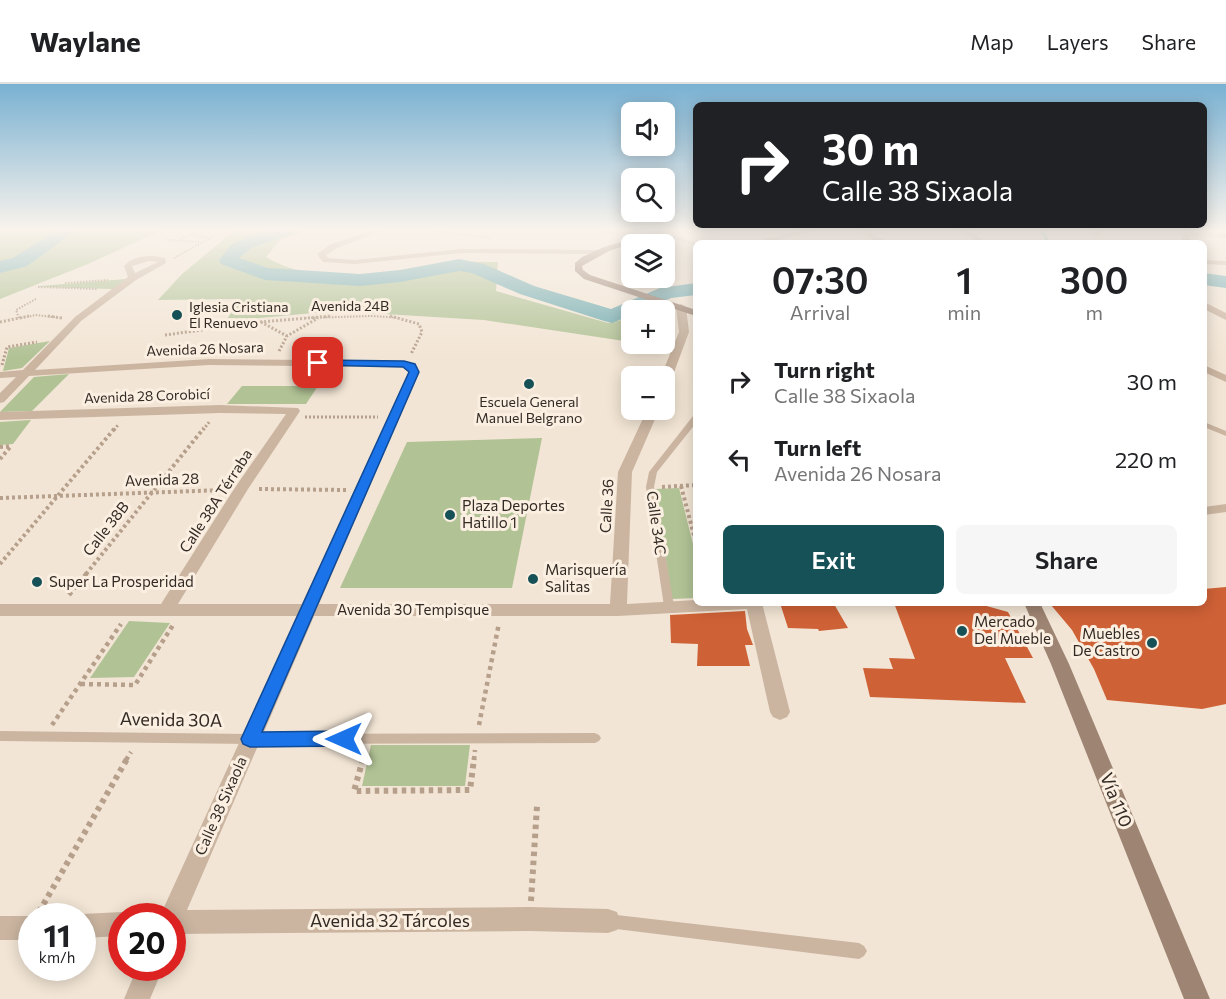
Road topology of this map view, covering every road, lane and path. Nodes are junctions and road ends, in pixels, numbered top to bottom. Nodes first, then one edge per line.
1 (131, 273) edge
2 (143, 273) edge
3 (581, 273) edge
4 (133, 278) junction
5 (65, 284) dead end
6 (38, 287) dead end
7 (116, 290) junction
8 (36, 299) dead end
9 (681, 307) junction
10 (1207, 307) edge
11 (693, 312) edge
12 (321, 316) junction
13 (1226, 317) edge
14 (19, 318) junction
15 (78, 319) junction
16 (260, 321) junction
17 (0, 322) edge
18 (165, 335) dead end
19 (287, 336) junction
20 (59, 339) junction
21 (7, 347) dead end
22 (274, 362) junction
23 (408, 365) junction
24 (671, 366) edge
25 (1226, 366) edge
26 (1207, 368) edge
27 (1207, 369) edge
28 (27, 373) junction
29 (0, 375) edge
30 (1226, 379) edge
31 (0, 400) edge
32 (220, 409) junction
33 (130, 411) junction
34 (293, 414) junction
35 (0, 416) edge
36 (395, 417) junction
37 (648, 420) edge
38 (693, 422) edge
39 (1207, 425) edge
40 (1226, 434) edge
41 (10, 446) joint
42 (0, 447) edge
43 (0, 459) edge
44 (693, 485) edge
45 (681, 486) junction
46 (650, 487) junction
47 (241, 489) junction
48 (361, 490) junction
49 (149, 494) junction
50 (57, 495) junction
51 (0, 498) edge
52 (1226, 508) edge
53 (1207, 511) edge
54 (693, 532) edge
55 (0, 564) edge
56 (693, 605) edge
57 (669, 606) junction
58 (755, 606) edge
59 (1023, 606) edge
60 (1033, 606) edge
61 (58, 609) junction
62 (132, 609) junction
63 (308, 609) junction
64 (0, 610) edge
65 (175, 610) junction
66 (618, 610) junction
67 (502, 611) junction
68 (1043, 628) junction
69 (81, 684) junction
70 (780, 712) dead end
71 (0, 736) edge
72 (44, 737) junction
73 (138, 738) junction
74 (476, 738) junction
75 (595, 738) dead end
76 (250, 739) junction
77 (368, 739) junction
78 (537, 806) dead end
79 (43, 903) edge
80 (178, 903) edge
81 (529, 920) junction
82 (608, 921) joint
83 (186, 922) edge
84 (0, 928) edge
85 (18, 928) edge
86 (859, 951) dead end
87 (145, 981) edge
88 (137, 999) edge
89 (1197, 999) edge

1 - 4 street
2 - 4 street
3 - 9 main road
4 - 5 path
4 - 7 street
6 - 7 path
7 - 15 street
8 - 14 path
9 - 11 main road
9 - 24 street
10 - 13 street
12 - 16 path, Avenida 24B
12 - 19 path
12 - 23 path, Avenida 24B
14 - 15 path
14 - 17 path
15 - 20 street
16 - 18 path, Avenida 24B
16 - 19 path
19 - 22 path
20 - 21 path
20 - 28 street
22 - 23 street, Avenida 26 Nosara
22 - 28 street, Avenida 26 Nosara
23 - 36 street, Calle 38 Sixaola
25 - 26 street
27 - 30 street
28 - 29 street, Avenida 26 Nosara
28 - 31 street
32 - 33 street, Avenida 28 Corobicí
32 - 34 street, Avenida 28 Corobicí
32 - 49 path, Calle 38B
33 - 35 street, Avenida 28 Corobicí
33 - 50 path
34 - 36 path
34 - 47 street, Calle 38A Térraba
36 - 48 street, Calle 38 Sixaola
37 - 66 street, Calle 36
38 - 46 lane, Calle 34C
39 - 40 lane
41 - 42 path
41 - 43 path
44 - 45 path
45 - 46 path
45 - 54 path
46 - 57 lane, Calle 34C
47 - 48 path, Avenida 28
47 - 49 path, Avenida 28
47 - 65 street, Calle 38A Térraba
48 - 63 street, Calle 38 Sixaola
49 - 50 path, Avenida 28
49 - 61 path, Calle 38B
50 - 51 path, Avenida 28
50 - 55 path
52 - 53 street
56 - 57 street, Avenida 30 Tempisque
57 - 66 street, Avenida 30 Tempisque
58 - 70 street
59 - 68 main road
60 - 68 main road, Vía 110
61 - 62 street, Avenida 30 Tempisque
61 - 64 street, Avenida 30 Tempisque
62 - 65 street, Avenida 30 Tempisque
62 - 69 path
63 - 65 street, Avenida 30 Tempisque
63 - 67 street, Avenida 30 Tempisque
63 - 76 street, Calle 38 Sixaola
65 - 69 path
66 - 67 street, Avenida 30 Tempisque
67 - 74 path
68 - 89 main road, Vía 110
69 - 72 path
71 - 72 lane, Avenida 30A
72 - 73 lane, Avenida 30A
73 - 76 lane, Avenida 30A
73 - 79 path
74 - 75 lane, Avenida 30A
74 - 77 lane, Avenida 30A
74 - 77 path
76 - 77 lane, Avenida 30A
76 - 80 street, Calle 38 Sixaola
78 - 81 path
81 - 82 street, Avenida 32 Tárcoles
81 - 83 street, Avenida 32 Tárcoles
82 - 86 lane
84 - 85 street
87 - 88 street

